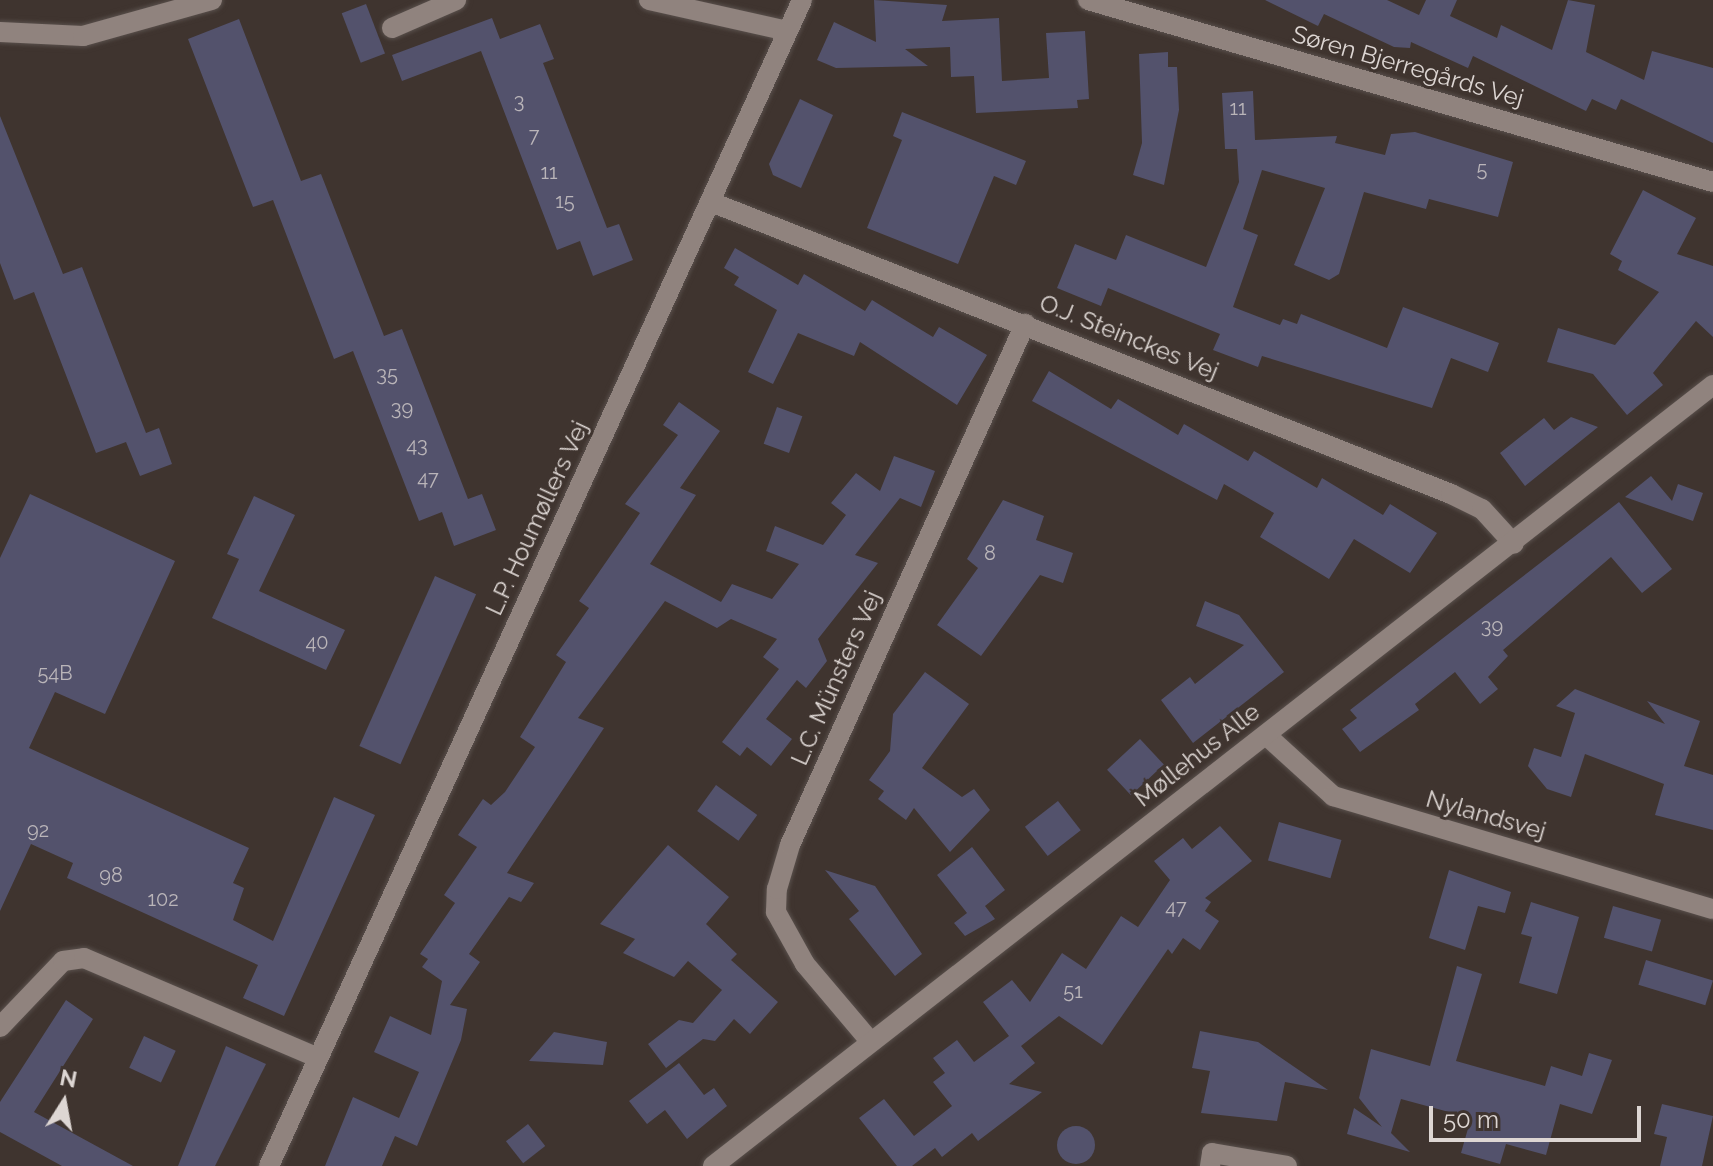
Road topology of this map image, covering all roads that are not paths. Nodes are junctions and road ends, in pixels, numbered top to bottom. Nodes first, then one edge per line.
1 (212, 0) edge
2 (456, 0) edge
3 (649, 0) edge
4 (802, 0) edge
5 (1088, 0) edge
6 (167, 7) edge
7 (392, 28) dead end
8 (788, 31) junction
9 (0, 32) edge
10 (1713, 182) edge
11 (711, 202) junction
12 (1025, 324) junction
13 (1713, 385) edge
14 (1514, 544) junction
15 (1266, 735) junction
16 (1713, 909) edge
17 (0, 1027) edge
18 (870, 1041) junction
19 (318, 1058) junction
20 (269, 1166) edge
21 (713, 1166) edge
22 (1210, 1166) edge
23 (1287, 1166) edge

1 - 6 street
2 - 7 street
3 - 8 street
4 - 8 street, L.P. Houmøllers Vej
5 - 10 street, Søren Bjerregårds Vej
6 - 9 street
8 - 11 street, L.P. Houmøllers Vej
11 - 12 street, O.J. Steinckes Vej
11 - 19 street, L.P. Houmøllers Vej
12 - 14 street, O.J. Steinckes Vej
12 - 18 street, L.C. Münsters Vej
13 - 14 street, Møllehus Alle
14 - 15 street, Møllehus Alle
15 - 16 street, Nylandsvej
15 - 18 street, Møllehus Alle
17 - 19 street
18 - 21 street, Møllehus Alle
19 - 20 street, L.P. Houmøllers Vej
22 - 23 street

